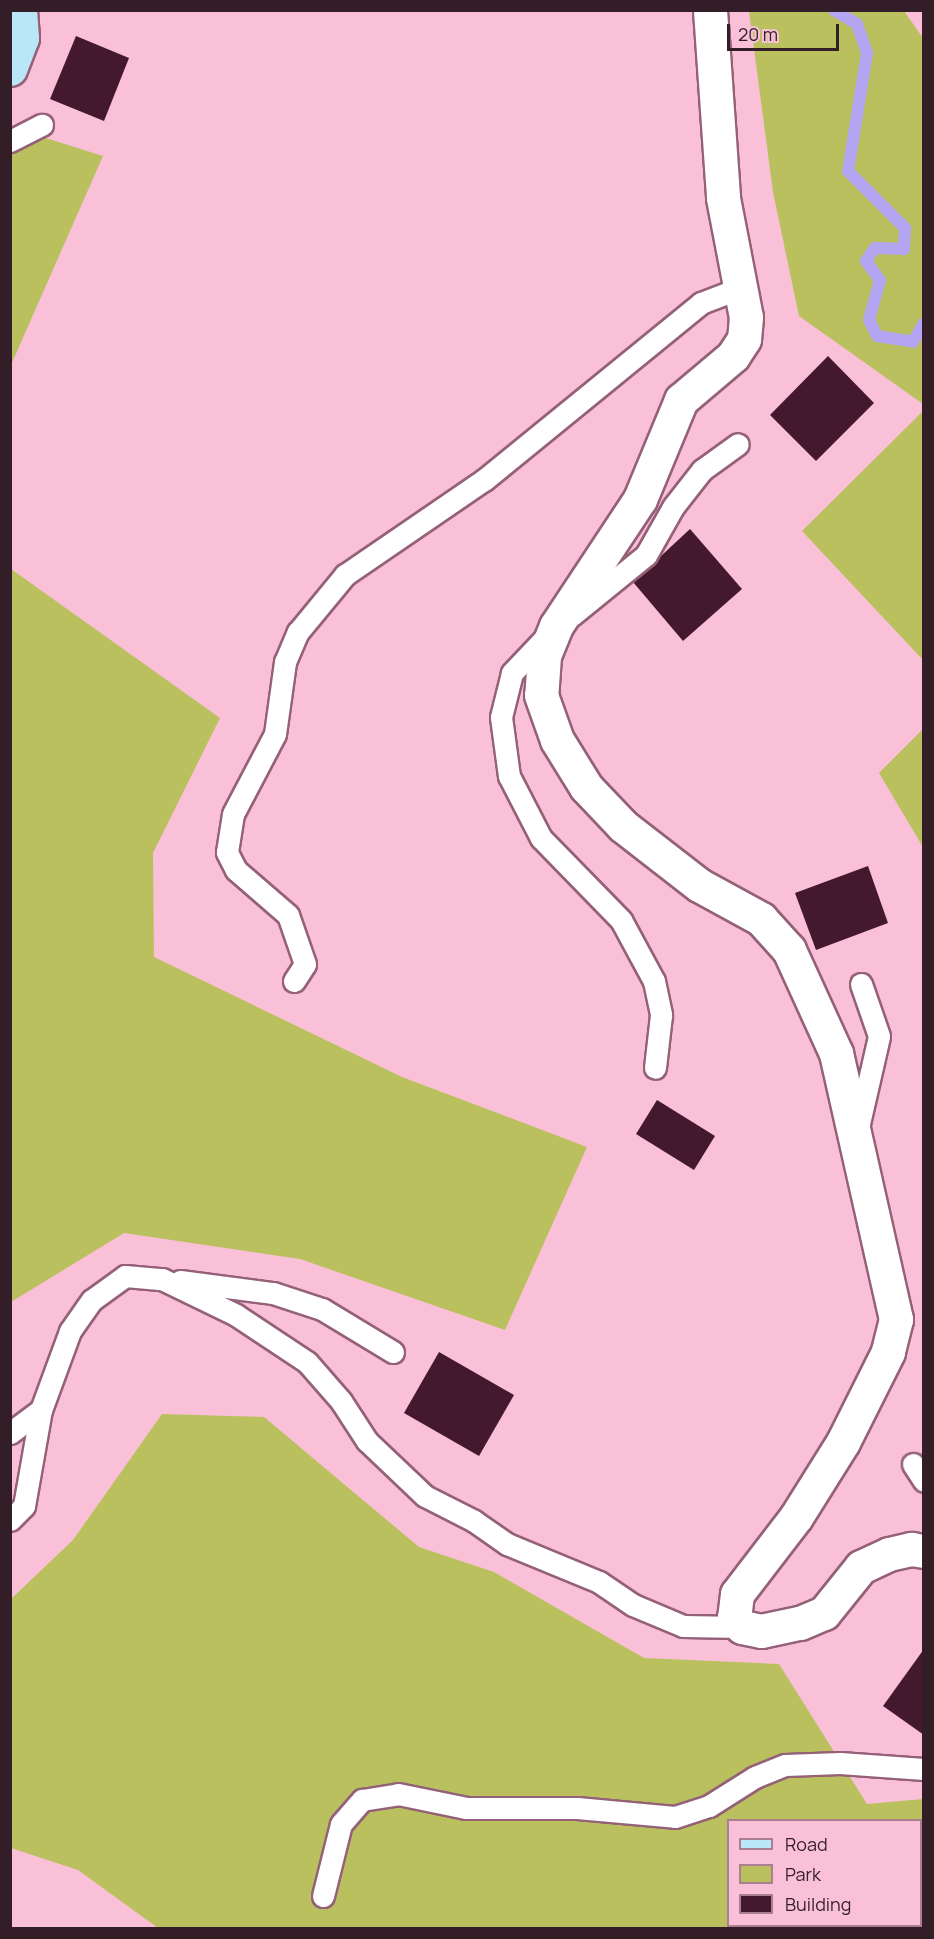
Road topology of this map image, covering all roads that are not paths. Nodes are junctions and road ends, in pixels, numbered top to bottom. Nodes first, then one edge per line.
1 (20, 10) edge
2 (694, 10) edge
3 (710, 10) edge
4 (10, 69) edge
5 (42, 125) dead end
6 (717, 130) junction
7 (10, 141) edge
8 (742, 298) junction
9 (738, 444) dead end
10 (556, 627) junction
11 (294, 981) dead end
12 (861, 984) dead end
13 (654, 1068) dead end
14 (856, 1136) junction
15 (162, 1279) junction
16 (393, 1352) dead end
17 (41, 1410) junction
18 (10, 1433) edge
19 (10, 1520) edge
20 (924, 1551) edge
21 (742, 1627) junction
22 (924, 1769) edge
23 (323, 1896) dead end

1 - 4 street
2 - 6 street
3 - 6 street
5 - 7 lane
6 - 8 street
8 - 10 street
8 - 11 lane
9 - 10 lane
10 - 13 lane
10 - 14 street
12 - 14 lane
14 - 21 street
15 - 16 lane
15 - 17 lane
15 - 21 lane
17 - 18 lane
17 - 19 lane
20 - 21 street
22 - 23 lane

